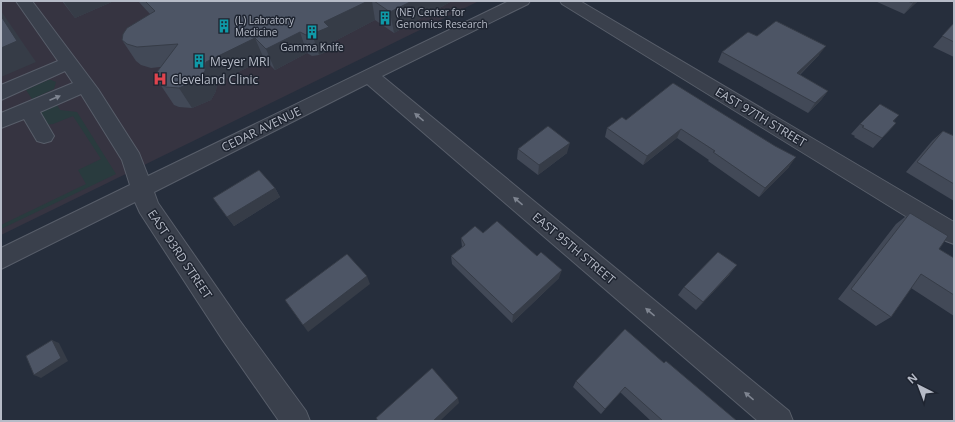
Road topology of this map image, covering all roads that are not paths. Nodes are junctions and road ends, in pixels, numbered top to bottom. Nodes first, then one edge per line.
1 (24, 1) edge
2 (522, 1) edge
3 (568, 1) edge
4 (68, 63) junction
5 (369, 75) junction
6 (85, 85) junction
7 (1, 94) edge
8 (28, 109) junction
9 (4, 120) edge
10 (44, 136) dead end
11 (142, 188) junction
12 (954, 234) edge
13 (1, 259) edge
14 (296, 421) edge
15 (779, 421) edge

1 - 4 street, EAST 93RD STREET
2 - 5 street, CEDAR AVENUE
3 - 12 street, EAST 97TH STREET
4 - 6 street, EAST 93RD STREET
4 - 7 street
5 - 11 street, CEDAR AVENUE
15 -> 5 street, EAST 95TH STREET
8 -> 6 street
6 - 11 street, EAST 93RD STREET
7 - 9 street
8 - 9 street
8 - 10 street
11 - 13 street, CEDAR AVENUE
11 - 14 street, EAST 93RD STREET

